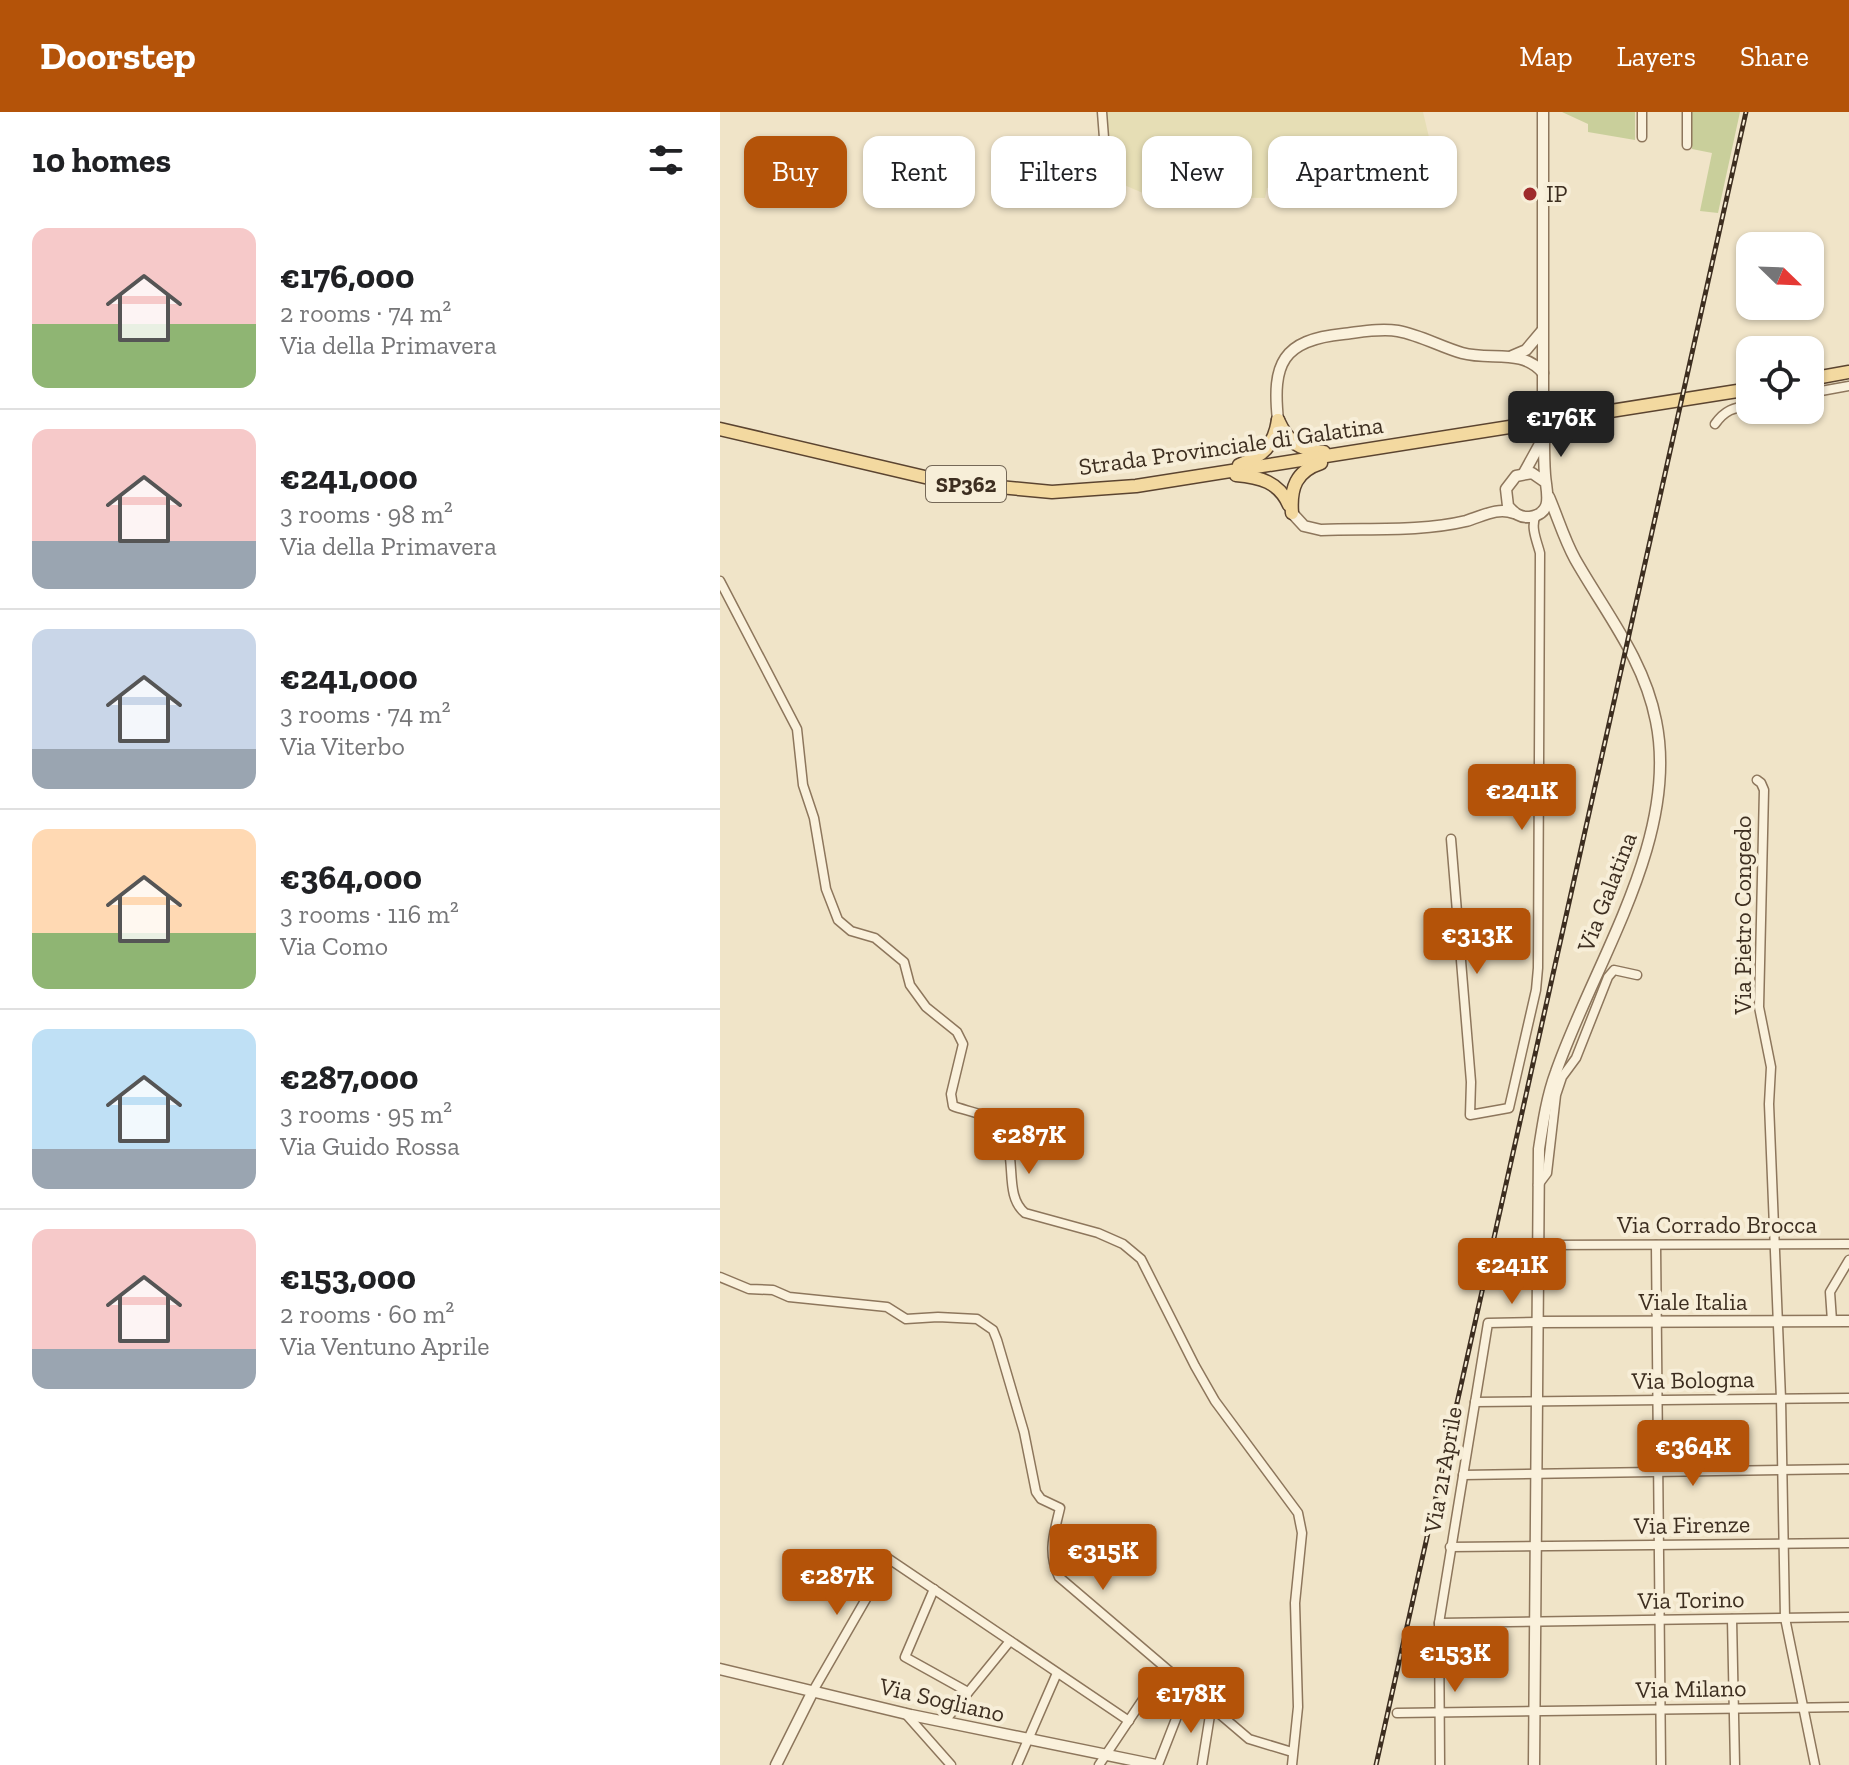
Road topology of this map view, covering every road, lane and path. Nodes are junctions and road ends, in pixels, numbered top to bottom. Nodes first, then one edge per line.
1 (1102, 112) edge
2 (1543, 112) edge
3 (1642, 112) edge
4 (1687, 112) edge
5 (1104, 136) edge
6 (1642, 137) dead end
7 (1687, 145) dead end
8 (1543, 330) junction
9 (1543, 354) junction
10 (1527, 355) junction
11 (1849, 372) edge
12 (1543, 373) junction
13 (1824, 376) edge
14 (1849, 386) edge
15 (1824, 390) edge
16 (1736, 391) edge
17 (1736, 407) edge
18 (1278, 420) junction
19 (1715, 424) dead end
20 (720, 429) edge
21 (1544, 436) junction
22 (1353, 452) junction
23 (1524, 473) junction
24 (1217, 474) junction
25 (1545, 482) junction
26 (1505, 492) junction
27 (1549, 497) junction
28 (1292, 513) junction
29 (1488, 513) junction
30 (1539, 513) junction
31 (1516, 514) junction
32 (1560, 527) junction
33 (1535, 534) junction
34 (720, 581) edge
35 (1757, 780) dead end
36 (1451, 839) dead end
37 (1637, 975) dead end
38 (1538, 1186) junction
39 (1774, 1244) junction
40 (1849, 1244) edge
41 (1536, 1245) junction
42 (1656, 1245) junction
43 (1849, 1260) edge
44 (720, 1277) edge
45 (1778, 1321) junction
46 (1832, 1321) junction
47 (1849, 1321) edge
48 (1537, 1322) junction
49 (1655, 1322) junction
50 (1849, 1398) edge
51 (1781, 1399) junction
52 (1657, 1400) junction
53 (1537, 1401) junction
54 (1475, 1402) junction
55 (1849, 1469) edge
56 (1781, 1470) junction
57 (1656, 1472) junction
58 (1536, 1474) junction
59 (1463, 1475) junction
60 (1849, 1543) edge
61 (1783, 1544) junction
62 (1658, 1545) junction
63 (1450, 1547) junction
64 (1535, 1547) junction
65 (934, 1589) junction
66 (1849, 1617) edge
67 (1785, 1618) junction
68 (1732, 1619) junction
69 (1660, 1620) junction
70 (1534, 1622) junction
71 (1439, 1623) junction
72 (1010, 1641) junction
73 (1164, 1668) junction
74 (720, 1669) edge
75 (1057, 1673) junction
76 (787, 1685) junction
77 (1188, 1688) junction
78 (813, 1691) junction
79 (968, 1692) junction
80 (835, 1695) junction
81 (1849, 1707) edge
82 (1803, 1708) junction
83 (1211, 1709) junction
84 (1734, 1709) junction
85 (1661, 1710) junction
86 (1534, 1711) junction
87 (904, 1713) junction
88 (1397, 1713) dead end
89 (1440, 1713) junction
90 (801, 1716) junction
91 (1129, 1721) junction
92 (944, 1722) junction
93 (1028, 1739) junction
94 (1292, 1752) junction
95 (1102, 1760) edge
96 (776, 1765) edge
97 (951, 1765) edge
98 (1017, 1765) edge
99 (1157, 1765) edge
100 (1202, 1765) edge
101 (1292, 1765) edge
102 (1440, 1765) edge
103 (1534, 1765) edge
104 (1661, 1765) edge
105 (1735, 1765) edge
106 (1815, 1765) edge

1 - 5 street
2 - 8 street
3 - 6 street
4 - 7 street
8 - 9 street
8 - 10 street
9 - 10 street
9 - 12 street
10 - 12 street
10 - 18 street
11 - 13 main road
12 - 21 street, bridge
14 - 15 street
16 - 22 main road, Strada Provinciale di Galatina / SP362
17 - 19 street
18 - 22 main road
18 - 24 main road
20 - 24 main road, Strada Provinciale di Galatina / SP362
21 - 23 street
21 - 25 street
22 - 24 main road, Strada Provinciale di Galatina / SP362
22 - 28 main road
23 - 25 street
23 - 26 street
24 - 28 main road
25 - 27 street
26 - 29 street
26 - 31 street
27 - 30 street
27 - 32 street, Via Galatina
28 - 29 street
29 - 31 street
30 - 31 street
30 - 32 street, Via Galatina
30 - 33 street
31 - 33 street
32 - 38 street, Via Galatina
33 - 36 street
34 - 94 street
35 - 39 street, Via Pietro Congedo
37 - 38 street
38 - 41 street, Via Galatina
39 - 40 street, Via Corrado Brocca
39 - 42 street, Via Corrado Brocca
39 - 45 street, Via Pietro Congedo
41 - 42 street, Via Corrado Brocca
41 - 48 street, Via Galatina
42 - 49 street
43 - 46 street
44 - 73 street
45 - 46 street, Viale Italia
45 - 49 street, Viale Italia
45 - 51 street, Via Pietro Congedo
46 - 47 street, Viale Italia
48 - 49 street, Viale Italia
48 - 53 street, Via Galatina
48 - 54 street, Via 21 Aprile
49 - 52 street
50 - 51 street, Via Bologna
51 - 52 street, Via Bologna
51 - 56 street, Via Pietro Congedo
52 - 53 street, Via Bologna
52 - 57 street
53 - 54 street, Via Bologna
53 - 58 street, Via Galatina
54 - 59 street, Via 21 Aprile
55 - 56 street
56 - 57 street
56 - 61 street, Via Pietro Congedo
57 - 58 street
57 - 62 street
58 - 59 street
58 - 64 street, Via Galatina
59 - 63 street, Via 21 Aprile
60 - 61 street, Via Firenze
61 - 62 street, Via Firenze
61 - 67 street, Via Pietro Congedo
62 - 64 street, Via Firenze
62 - 69 street
63 - 64 street, Via Firenze
63 - 71 street, Via 21 Aprile
64 - 70 street, Via Galatina
65 - 72 street
65 - 78 street
65 - 79 street
66 - 67 street, Via Torino
67 - 68 street, Via Torino
67 - 82 street, Via Pietro Congedo
68 - 69 street, Via Torino
68 - 84 street
69 - 70 street, Via Torino
69 - 85 street
70 - 71 street, Via Torino
70 - 86 street, Via Galatina
71 - 89 street, Via 21 Aprile
72 - 75 street
72 - 79 street
73 - 77 street
73 - 91 street
74 - 76 street, Via Sogliano
75 - 91 street
75 - 93 street
76 - 78 street, Via Sogliano
76 - 90 street
77 - 83 street
77 - 99 street
78 - 80 street, Via Sogliano
78 - 90 street
79 - 92 street
80 - 87 street, Via Sogliano
80 - 90 street
81 - 82 street, Via Milano
82 - 84 street, Via Milano
82 - 106 street, Via Pietro Congedo
83 - 94 street
83 - 100 street
84 - 85 street, Via Milano
84 - 105 street
85 - 86 street, Via Milano
85 - 104 street
86 - 89 street, Via Milano
86 - 103 street, Via Galatina
87 - 92 street, Via Sogliano
87 - 97 street
88 - 89 street, Via Milano
89 - 102 street, Via 21 Aprile
90 - 96 street
91 - 95 street
92 - 93 street, Via Sogliano
93 - 95 street, Via Sogliano
93 - 98 street
94 - 101 street
95 - 99 street, Via Sogliano

